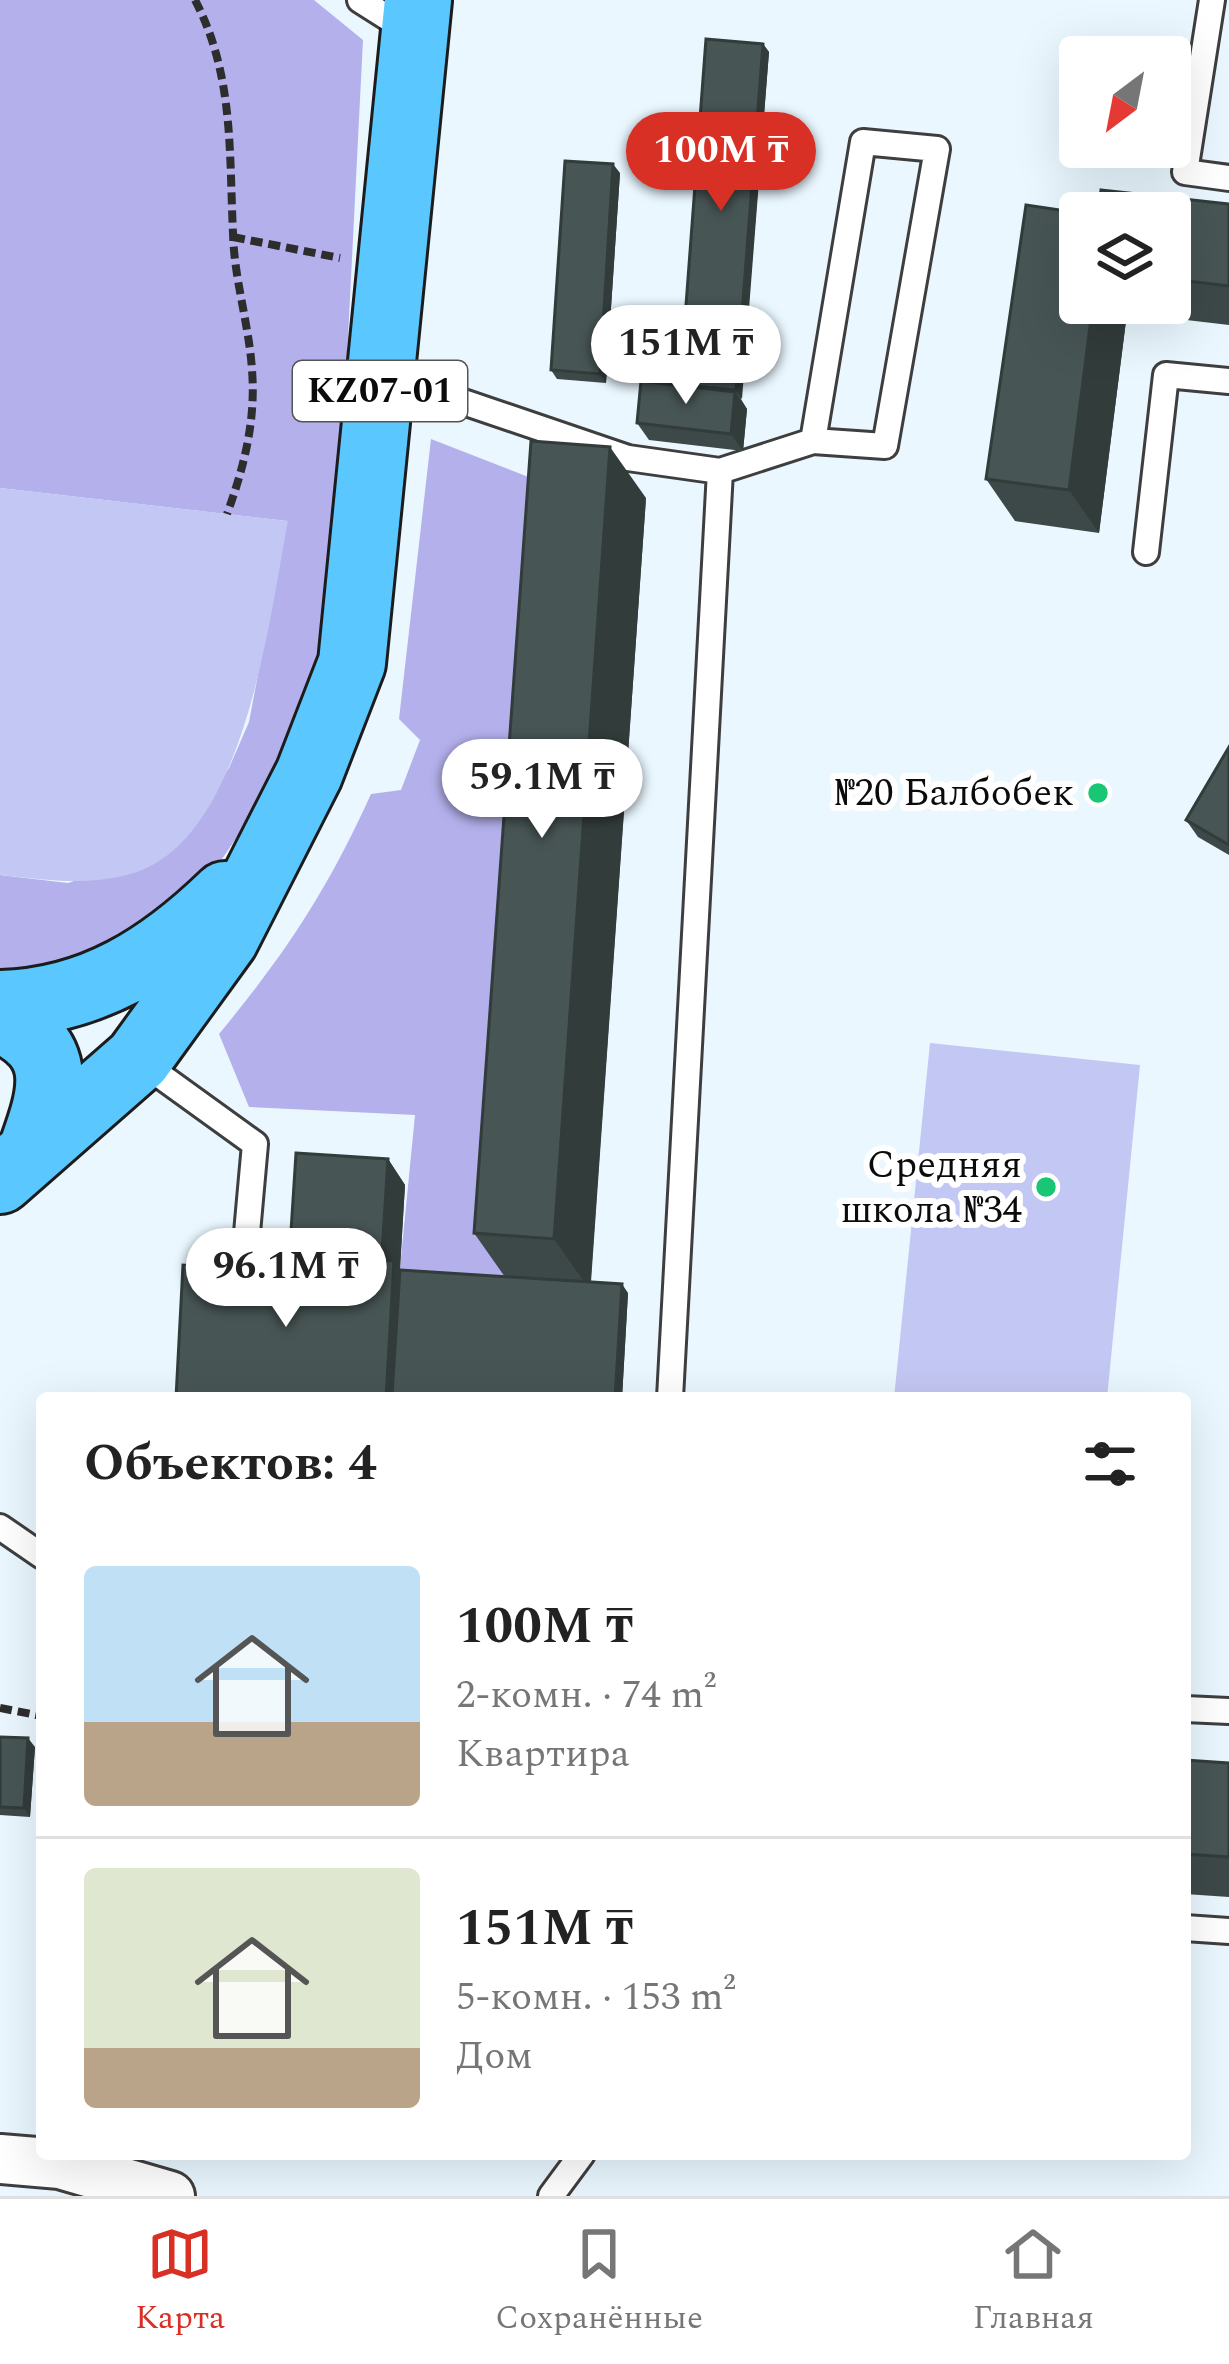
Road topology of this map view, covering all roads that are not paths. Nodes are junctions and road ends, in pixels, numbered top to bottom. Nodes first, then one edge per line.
1 (360, 0) edge
2 (1212, 0) edge
3 (417, 18) edge
4 (1229, 178) edge
5 (382, 374) junction
6 (1229, 382) edge
7 (814, 441) junction
8 (720, 471) junction
9 (1146, 552) dead end
10 (309, 774) junction
11 (0, 1004) edge
12 (0, 1019) edge
13 (138, 1059) junction
14 (16, 1165) edge
15 (245, 1255) dead end
16 (670, 1392) edge
17 (0, 1527) edge
18 (36, 1557) edge
19 (1191, 1708) edge
20 (1229, 1711) edge
21 (1191, 1928) edge
22 (1229, 1930) edge
23 (0, 2159) edge
24 (36, 2159) edge
25 (62, 2160) edge
26 (578, 2160) edge
27 (170, 2196) edge
28 (551, 2196) edge

1 - 3 lane
2 - 4 lane
3 - 5 main road, KZ07-01
5 - 8 lane
5 - 10 main road, KZ07-01
6 - 9 lane
7 - 7 lane
7 - 8 lane
8 - 16 lane
10 - 11 main road, KZ07-01
10 - 13 main road, KZ07-01
12 - 14 main road
13 - 14 main road, KZ07-01
13 - 15 lane
17 - 18 lane
19 - 20 lane
21 - 22 lane
23 - 24 street
25 - 27 street
26 - 28 lane

